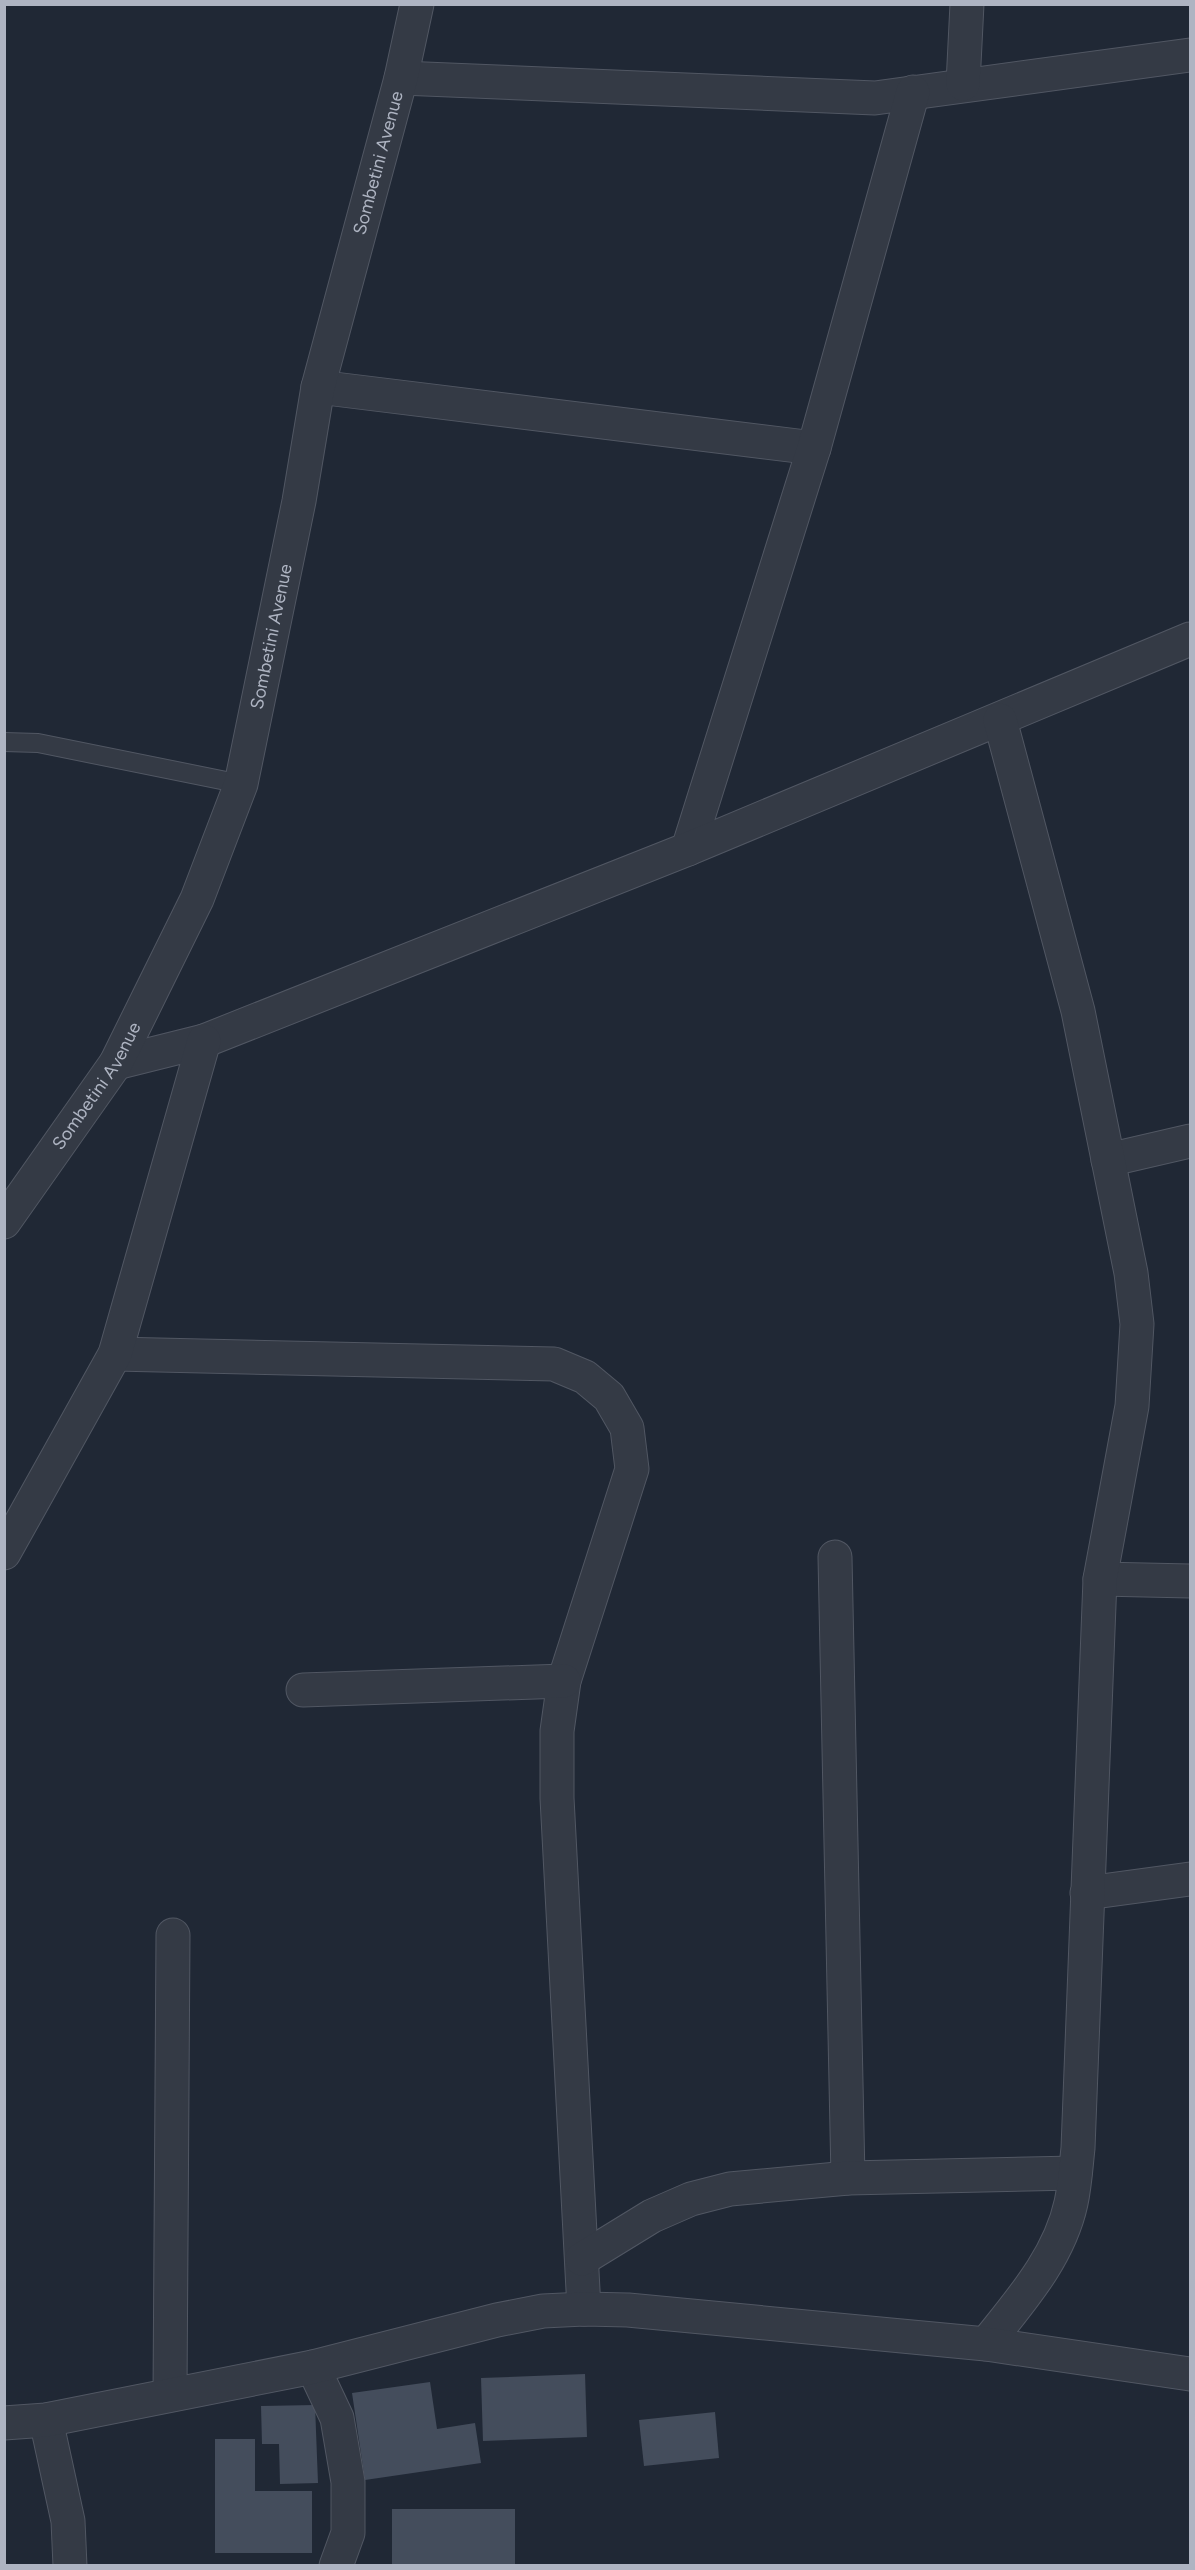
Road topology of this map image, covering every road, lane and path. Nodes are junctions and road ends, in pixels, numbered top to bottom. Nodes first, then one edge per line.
1 (417, 4) edge
2 (967, 4) edge
3 (1191, 55) edge
4 (401, 78) junction
5 (963, 84) junction
6 (913, 92) junction
7 (318, 387) junction
8 (814, 448) junction
9 (1191, 639) edge
10 (1000, 720) junction
11 (4, 742) edge
12 (241, 784) junction
13 (688, 849) junction
14 (204, 1041) junction
15 (116, 1063) junction
16 (1191, 1141) edge
17 (1108, 1160) junction
18 (4, 1222) edge
19 (115, 1354) junction
20 (4, 1553) edge
21 (835, 1557) dead end
22 (1100, 1579) junction
23 (1191, 1581) edge
24 (564, 1681) junction
25 (303, 1690) dead end
26 (1191, 1879) edge
27 (1087, 1893) junction
28 (173, 1935) dead end
29 (1076, 2173) junction
30 (848, 2178) junction
31 (582, 2259) junction
32 (584, 2308) junction
33 (986, 2344) junction
34 (313, 2367) junction
35 (1191, 2374) edge
36 (170, 2394) junction
37 (46, 2420) junction
38 (4, 2423) edge
39 (70, 2565) edge
40 (336, 2565) edge

1 - 4 street, Sombetini Avenue
2 - 5 street
3 - 5 street
4 - 6 street
4 - 7 street, Sombetini Avenue
5 - 6 street
6 - 8 street
7 - 8 street
7 - 12 street, Sombetini Avenue
8 - 13 street
9 - 10 street
10 - 13 street
10 - 17 street
11 - 12 lane
12 - 15 street, Sombetini Avenue
13 - 14 street
14 - 15 street
14 - 19 street
15 - 18 street, Sombetini Avenue
16 - 17 street
17 - 22 street
19 - 20 street
19 - 24 street
21 - 30 street
22 - 23 street
22 - 27 street
24 - 25 street
24 - 31 street
26 - 27 street
27 - 29 street
28 - 36 street
29 - 30 street
29 - 33 street
30 - 31 street
31 - 32 street
32 - 33 street
32 - 34 street
33 - 35 street
34 - 36 street
34 - 40 street
36 - 37 street
37 - 38 street
37 - 39 street

